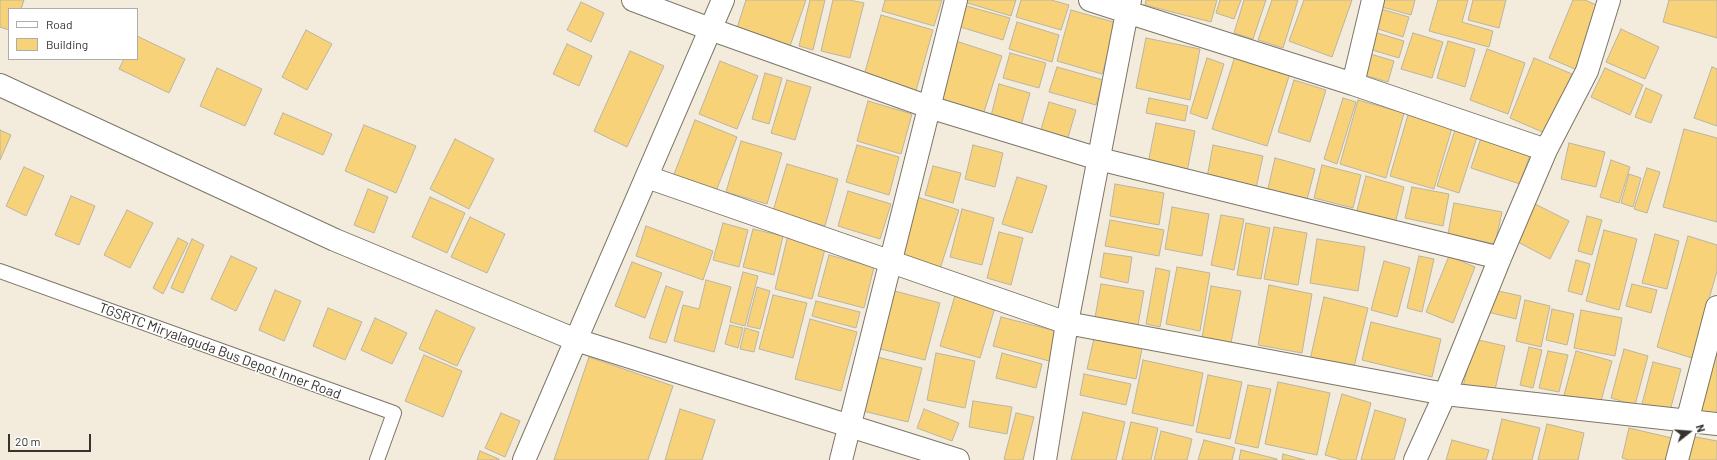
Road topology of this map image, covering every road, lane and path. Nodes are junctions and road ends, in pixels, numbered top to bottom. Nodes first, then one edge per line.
1 (633, 0) edge
2 (723, 0) edge
3 (956, 0) edge
4 (1090, 0) edge
5 (1373, 0) edge
6 (1609, 0) edge
7 (1129, 6) edge
8 (710, 29) junction
9 (1353, 84) junction
10 (0, 85) edge
11 (928, 107) junction
12 (1546, 150) junction
13 (1100, 159) junction
14 (647, 177) junction
15 (1500, 258) junction
16 (891, 262) junction
17 (0, 271) edge
18 (1717, 307) edge
19 (1067, 323) junction
20 (576, 340) junction
21 (1445, 394) junction
22 (1688, 420) junction
23 (1717, 424) edge
24 (850, 426) junction
25 (377, 460) edge
26 (524, 460) edge
27 (841, 460) edge
28 (958, 460) edge
29 (1045, 460) edge
30 (1415, 460) edge
31 (1677, 460) edge

1 - 8 street
2 - 8 street
3 - 11 street
4 - 7 street
5 - 9 street
6 - 12 street
7 - 9 street
7 - 13 street
8 - 11 street
8 - 14 street
9 - 12 street
10 - 20 street
11 - 13 street
11 - 16 street
12 - 15 street
13 - 15 street
13 - 19 street
14 - 16 street
14 - 20 street
15 - 21 street
16 - 19 street
16 - 24 street
17 - 25 lane, TGSRTC Miryalaguda Bus Depot Inner Road
18 - 22 street
19 - 21 street
19 - 29 street
20 - 24 street
20 - 26 street
21 - 22 street
21 - 30 street
22 - 23 street
22 - 31 street
24 - 27 street
24 - 28 street

